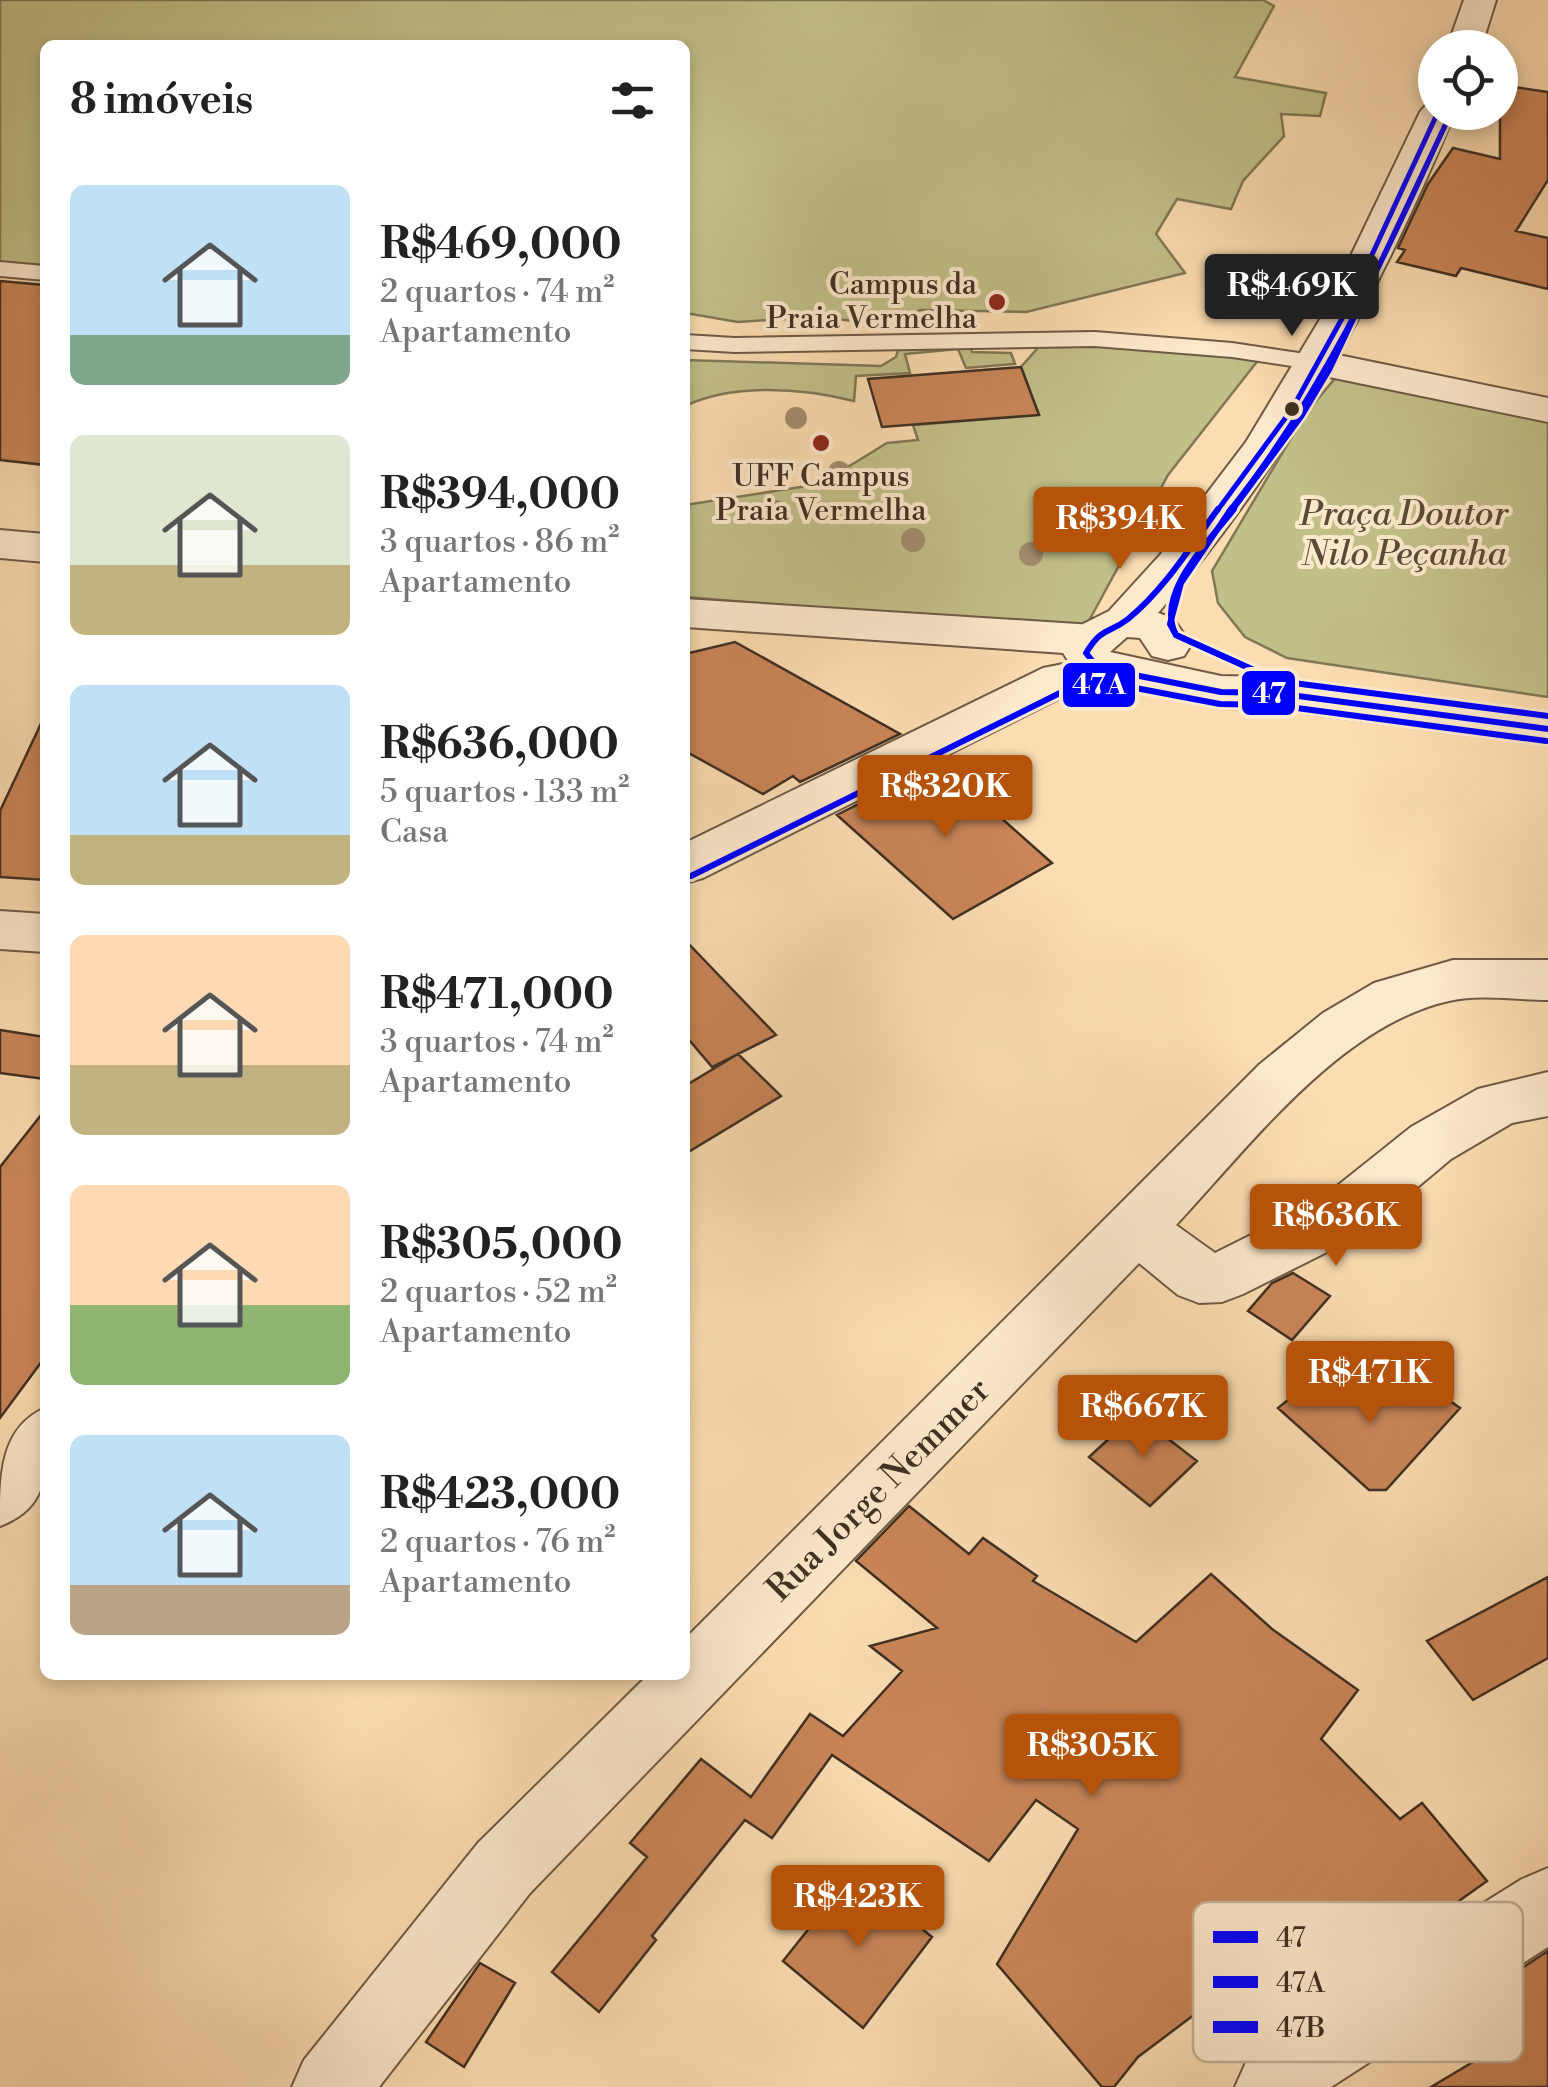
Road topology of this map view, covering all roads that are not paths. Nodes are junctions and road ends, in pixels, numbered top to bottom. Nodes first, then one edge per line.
1 (1480, 0) edge
2 (1470, 30) edge
3 (1429, 130) edge
4 (0, 268) edge
5 (40, 272) edge
6 (690, 342) edge
7 (1319, 363) junction
8 (1548, 410) edge
9 (0, 544) edge
10 (40, 548) edge
11 (690, 612) edge
12 (1116, 651) junction
13 (1548, 730) edge
14 (690, 863) edge
15 (0, 930) edge
16 (40, 933) edge
17 (1548, 980) edge
18 (1548, 1094) edge
19 (1135, 1226) junction
20 (40, 1442) edge
21 (0, 1497) edge
22 (1548, 1905) edge
23 (1523, 1921) edge
24 (1301, 2062) edge
25 (331, 2087) edge
26 (1274, 2087) edge

1 - 2 street
3 - 7 street
4 - 5 lane
6 - 7 lane
7 - 8 street
7 - 12 street
9 - 10 street
11 - 12 street
12 - 13 street
12 - 14 street
15 - 16 street
17 - 19 street, Rua Jorge Nemmer
18 - 19 street
19 - 25 street, Rua Jorge Nemmer
20 - 21 street
22 - 23 street
24 - 26 street

